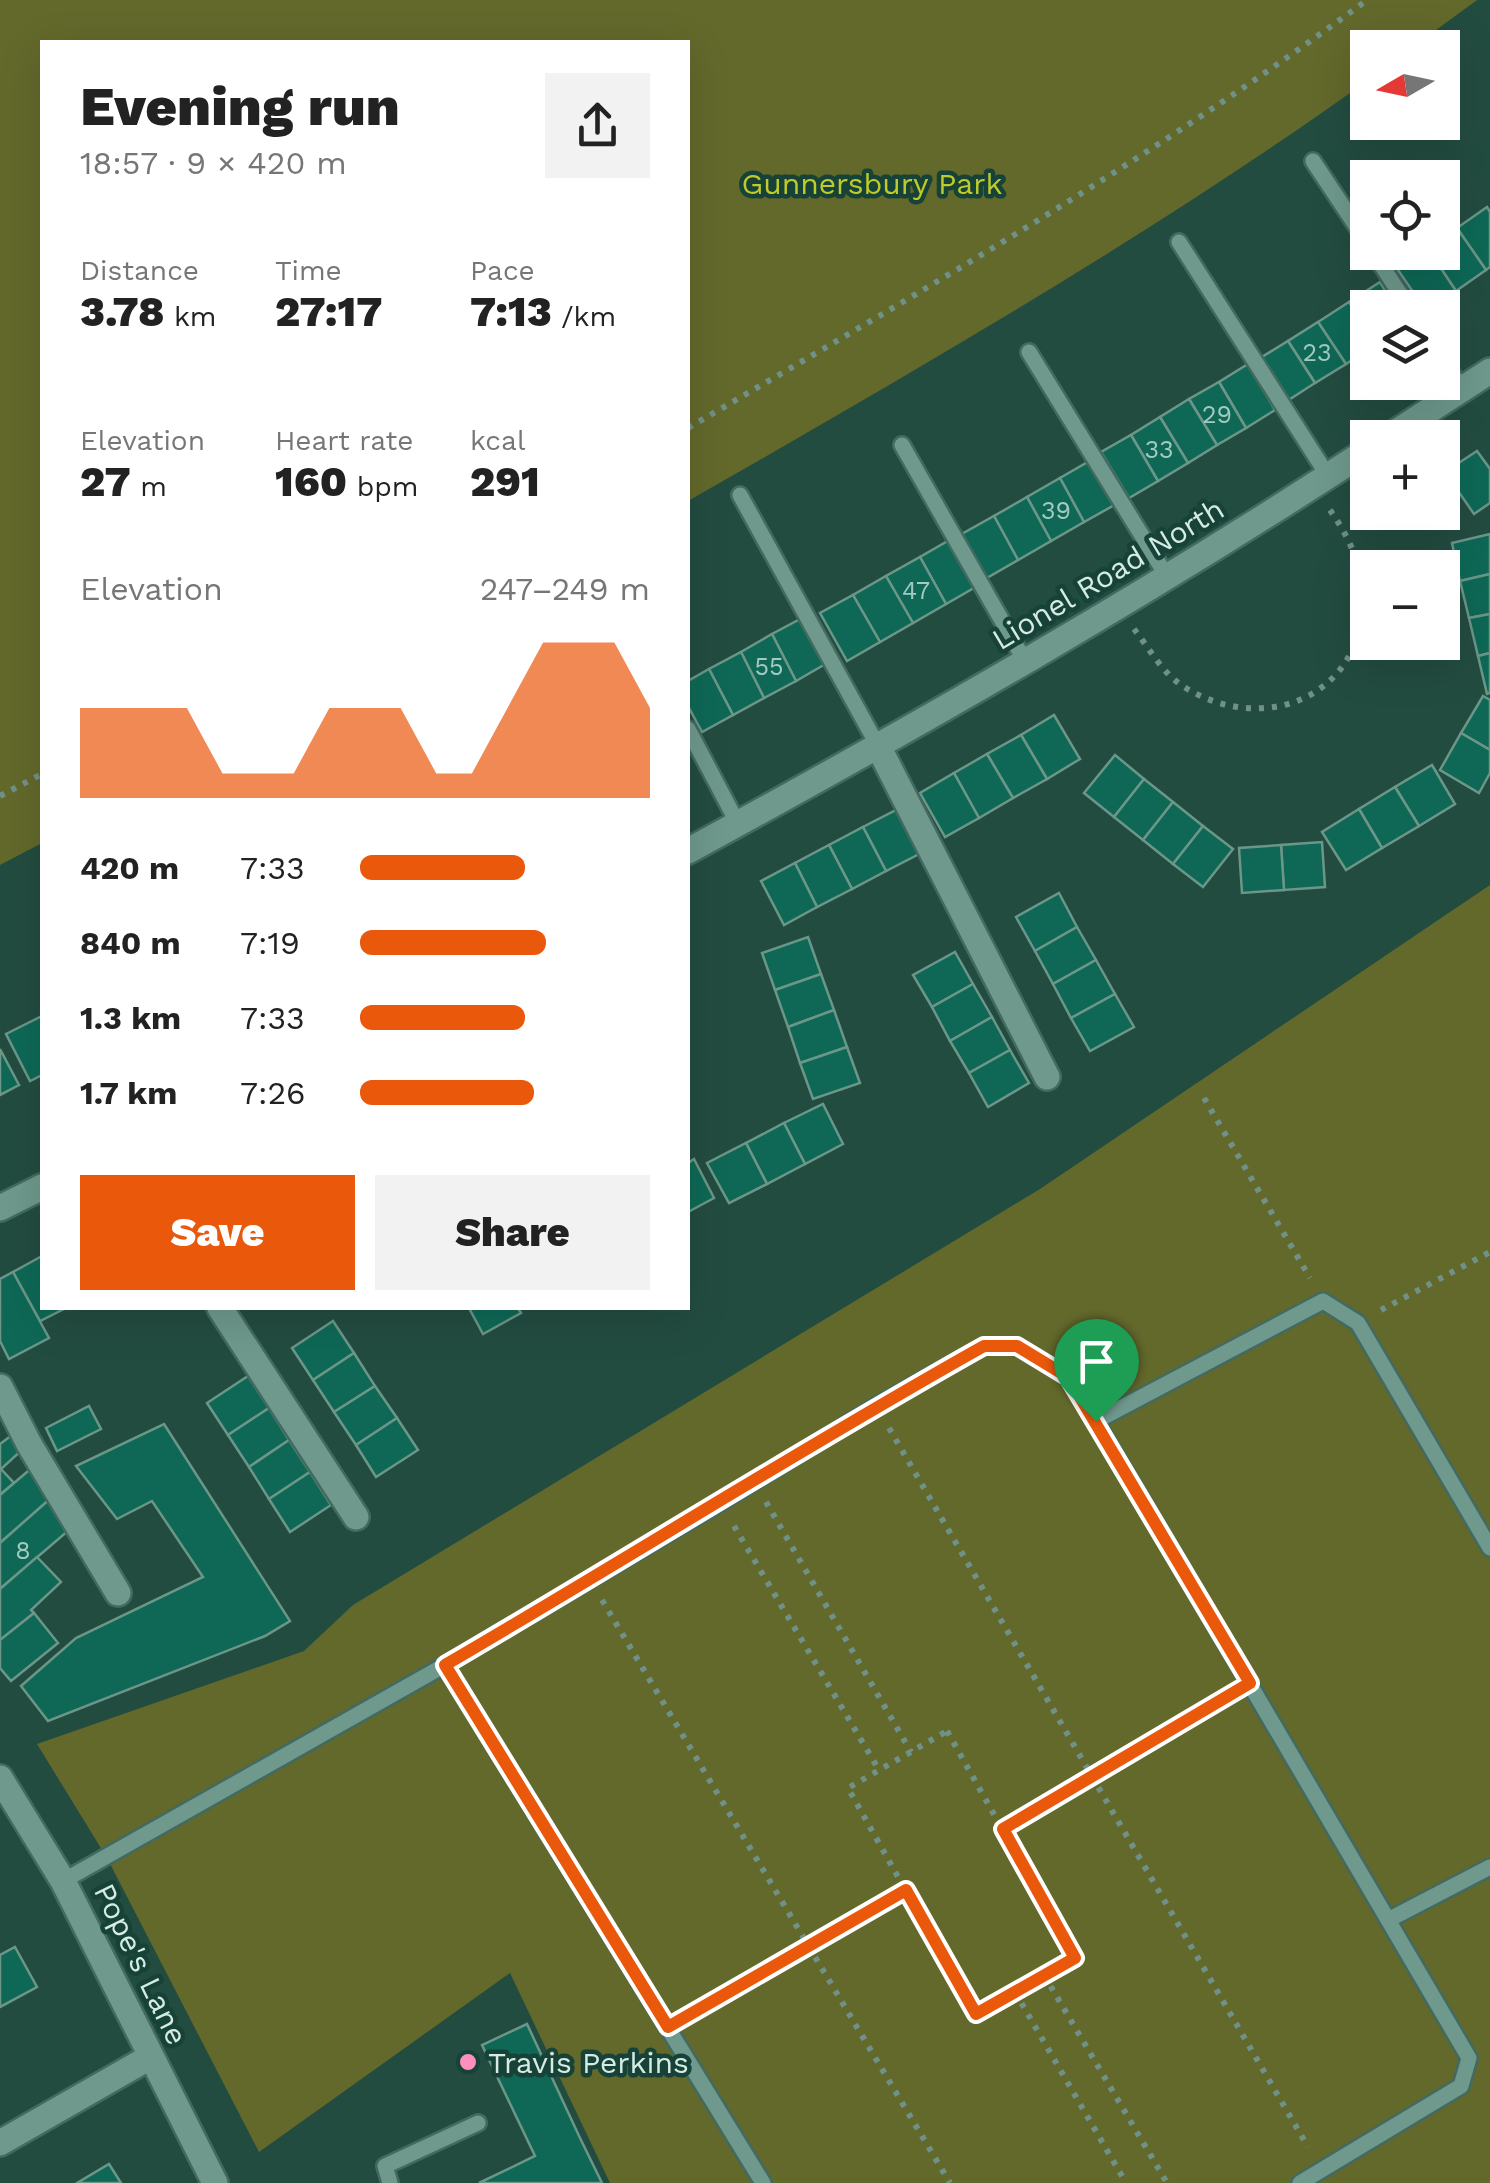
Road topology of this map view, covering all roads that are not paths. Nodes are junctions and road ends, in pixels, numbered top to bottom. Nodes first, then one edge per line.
1 (1314, 161) dead end
2 (1350, 216) edge
3 (1178, 242) dead end
4 (1029, 352) dead end
5 (1490, 371) edge
6 (1460, 385) edge
7 (1462, 388) junction
8 (1414, 420) edge
9 (902, 445) dead end
10 (1350, 462) edge
11 (1320, 481) junction
12 (740, 494) dead end
13 (1168, 578) junction
14 (1026, 663) junction
15 (690, 733) edge
16 (879, 748) junction
17 (738, 824) junction
18 (690, 851) edge
19 (1047, 1077) dead end
20 (40, 1188) edge
21 (0, 1208) edge
22 (221, 1310) edge
23 (0, 1387) edge
24 (1096, 1421) junction
25 (356, 1517) dead end
26 (1490, 1548) edge
27 (118, 1593) dead end
28 (445, 1665) junction
29 (0, 1778) edge
30 (1490, 1868) edge
31 (63, 1880) junction
32 (1388, 1920) junction
33 (150, 2056) junction
34 (478, 2123) dead end
35 (0, 2143) edge
36 (215, 2183) edge
37 (390, 2183) edge
38 (763, 2183) edge
39 (1300, 2183) edge

1 - 2 lane
3 - 11 lane
4 - 13 lane
5 - 7 street
6 - 7 lane
7 - 8 street
9 - 14 lane
10 - 11 street, Lionel Road North
11 - 13 street, Lionel Road North
12 - 16 lane
13 - 14 street, Lionel Road North
14 - 16 street, Lionel Road North
15 - 17 lane
16 - 17 street, Lionel Road North
16 - 19 street
17 - 18 street, Lionel Road North
20 - 21 street
22 - 25 street
23 - 27 street
24 - 26 lane
24 - 28 lane
24 - 32 lane
28 - 31 lane
28 - 38 lane
29 - 31 street, Pope's Lane
30 - 32 lane
31 - 33 street, Pope's Lane
32 - 39 lane
33 - 35 street
33 - 36 street, Pope's Lane
34 - 37 lane

